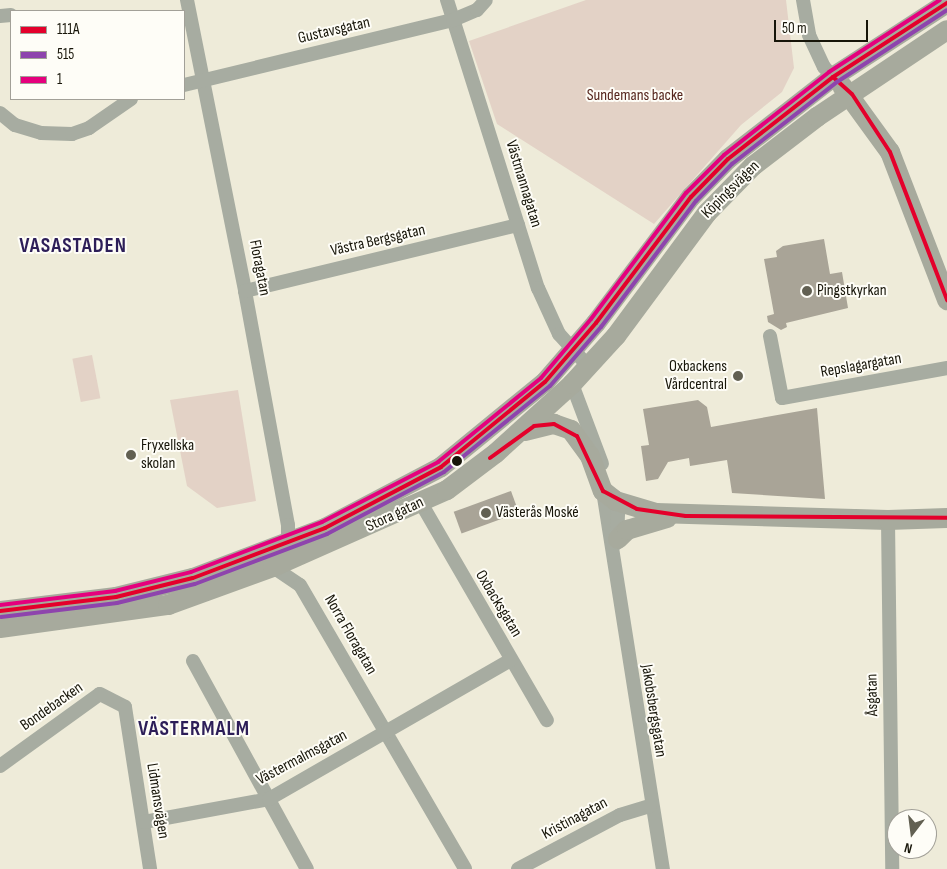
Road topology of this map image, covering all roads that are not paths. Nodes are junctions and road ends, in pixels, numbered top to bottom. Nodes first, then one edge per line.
1 (187, 0) edge
2 (447, 0) edge
3 (486, 0) edge
4 (803, 0) edge
5 (947, 3) edge
6 (453, 20) junction
7 (947, 30) edge
8 (833, 77) junction
9 (206, 79) junction
10 (185, 84) edge
11 (852, 94) junction
12 (130, 100) edge
13 (0, 113) edge
14 (518, 225) junction
15 (245, 291) junction
16 (947, 300) edge
17 (770, 336) dead end
18 (572, 351) junction
19 (588, 366) junction
20 (947, 368) edge
21 (551, 375) junction
22 (565, 390) junction
23 (519, 434) junction
24 (577, 436) junction
25 (609, 496) junction
26 (420, 504) junction
27 (686, 516) junction
28 (947, 518) edge
29 (888, 520) junction
30 (618, 539) junction
31 (288, 543) junction
32 (611, 558) junction
33 (273, 567) junction
34 (0, 611) edge
35 (0, 628) edge
36 (511, 660) junction
37 (193, 661) dead end
38 (100, 694) joint
39 (547, 720) dead end
40 (385, 732) junction
41 (0, 766) edge
42 (269, 799) junction
43 (650, 806) junction
44 (144, 822) junction
45 (150, 869) edge
46 (307, 869) edge
47 (465, 869) edge
48 (518, 869) edge
49 (663, 869) edge
50 (892, 869) edge

1 - 9 street, Floragatan
2 - 6 street, Västmannagatan
3 - 6 street, Gustavsgatan
4 - 8 street
5 - 8 main road, Köpingsvägen
6 - 9 street, Gustavsgatan
6 - 14 street, Västmannagatan
7 - 11 main road, Köpingsvägen
8 - 11 main road
8 - 18 main road, Köpingsvägen
9 - 10 street, Gustavsgatan
9 - 15 street, Floragatan
11 - 16 main road
11 - 19 main road, Köpingsvägen
12 - 13 street
14 - 15 street, Västra Bergsgatan
14 - 18 street, Västmannagatan
15 - 31 street, Floragatan
17 - 20 street, Repslagargatan
18 - 19 street, Västmannagatan
18 - 21 main road, Köpingsvägen
19 - 22 main road, Köpingsvägen
21 - 22 main road
21 - 31 main road, Stora gatan
22 - 23 main road, Stora gatan
22 - 24 main road
22 - 25 street, Jakobsbergsgatan
23 - 24 main road
23 - 26 main road, Stora gatan
24 - 25 main road
25 - 27 main road
25 - 30 street, Jakobsbergsgatan
25 - 32 street, Jakobsbergsgatan
26 - 33 main road, Stora gatan
26 - 36 street, Oxbacksgatan
27 - 29 main road
27 - 30 main road
28 - 29 main road
29 - 50 street, Åsgatan
30 - 32 street, Jakobsbergsgatan
31 - 34 main road, Stora gatan
32 - 43 street, Jakobsbergsgatan
33 - 35 main road, Stora gatan
33 - 40 street, Norra Floragatan
36 - 39 street, Oxbacksgatan
36 - 40 street
37 - 42 street
38 - 41 street, Bondebacken
38 - 44 street, Lidmansvägen
40 - 42 street, Västermalmsgatan
40 - 47 street, Norra Floragatan
42 - 44 street, Västermalmsgatan
42 - 46 street
43 - 48 street, Kristinagatan
43 - 49 street, Jakobsbergsgatan
44 - 45 street, Lidmansvägen

